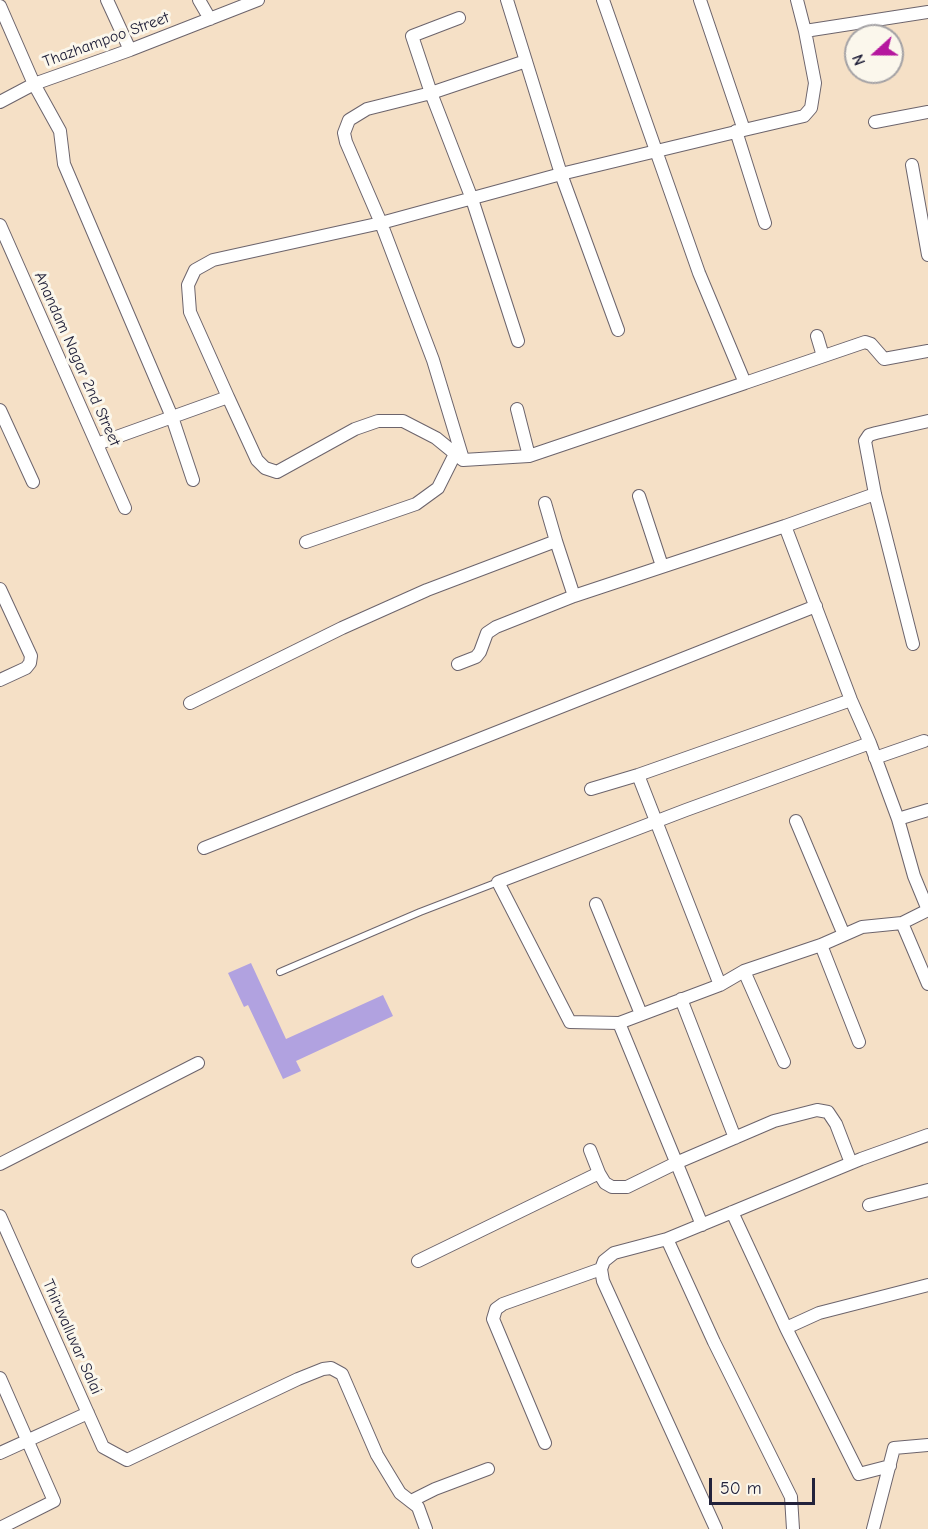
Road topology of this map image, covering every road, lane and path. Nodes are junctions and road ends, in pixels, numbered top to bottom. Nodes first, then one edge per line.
1 (107, 0) edge
2 (199, 0) edge
3 (258, 0) edge
4 (507, 0) edge
5 (603, 0) edge
6 (700, 0) edge
7 (796, 0) edge
8 (0, 6) edge
9 (928, 12) edge
10 (459, 18) dead end
11 (210, 19) junction
12 (805, 31) junction
13 (130, 50) junction
14 (526, 61) junction
15 (34, 84) junction
16 (431, 93) junction
17 (0, 102) edge
18 (928, 112) edge
19 (875, 122) dead end
20 (740, 131) junction
21 (656, 151) junction
22 (912, 165) dead end
23 (561, 174) junction
24 (472, 199) junction
25 (381, 223) junction
26 (765, 223) dead end
27 (0, 225) edge
28 (928, 255) edge
29 (618, 330) dead end
30 (817, 336) dead end
31 (518, 341) dead end
32 (928, 351) edge
33 (822, 356) junction
34 (745, 383) junction
35 (228, 397) junction
36 (517, 409) dead end
37 (0, 410) edge
38 (172, 417) junction
39 (928, 421) edge
40 (97, 444) junction
41 (529, 456) junction
42 (459, 457) junction
43 (193, 480) dead end
44 (33, 482) dead end
45 (875, 494) junction
46 (639, 496) dead end
47 (545, 503) dead end
48 (125, 508) dead end
49 (785, 526) junction
50 (556, 541) junction
51 (306, 542) dead end
52 (663, 566) junction
53 (0, 589) edge
54 (574, 596) junction
55 (816, 606) junction
56 (913, 644) dead end
57 (458, 664) dead end
58 (0, 680) edge
59 (850, 700) junction
60 (190, 703) dead end
61 (924, 741) dead end
62 (870, 743) junction
63 (875, 758) junction
64 (638, 775) junction
65 (591, 789) dead end
66 (928, 810) edge
67 (898, 819) junction
68 (657, 821) junction
69 (795, 821) dead end
70 (204, 848) dead end
71 (498, 882) junction
72 (596, 904) dead end
73 (928, 910) edge
74 (902, 923) junction
75 (844, 935) junction
76 (821, 945) junction
77 (744, 971) junction
78 (280, 972) dead end
79 (928, 984) edge
80 (720, 986) junction
81 (681, 999) junction
82 (641, 1014) junction
83 (619, 1023) junction
84 (859, 1042) dead end
85 (784, 1062) dead end
86 (198, 1063) dead end
87 (928, 1135) edge
88 (735, 1138) junction
89 (590, 1150) dead end
90 (676, 1162) junction
91 (851, 1162) junction
92 (0, 1164) edge
93 (599, 1173) junction
94 (928, 1190) edge
95 (869, 1205) dead end
96 (732, 1212) junction
97 (0, 1216) edge
98 (702, 1224) junction
99 (667, 1239) junction
100 (418, 1261) dead end
101 (601, 1269) junction
102 (928, 1285) edge
103 (786, 1328) junction
104 (0, 1378) edge
105 (88, 1413) junction
106 (28, 1440) junction
107 (545, 1443) dead end
108 (928, 1445) edge
109 (0, 1454) edge
110 (890, 1466) junction
111 (488, 1469) dead end
112 (411, 1502) junction
113 (0, 1528) edge
114 (426, 1529) edge
115 (716, 1529) edge
116 (793, 1529) edge
117 (873, 1529) edge

1 - 13 street
2 - 11 street
3 - 11 street, Thazhampoo Street
4 - 14 street
5 - 21 street
6 - 20 street
7 - 12 street
8 - 15 street
9 - 12 street
10 - 16 street
11 - 13 street, Thazhampoo Street
12 - 20 street
13 - 15 street, Thazhampoo Street
14 - 16 street
14 - 23 street
15 - 17 street, Thazhampoo Street
15 - 38 street
16 - 24 street
16 - 25 street
18 - 19 street
20 - 21 street
20 - 26 street
21 - 23 street
21 - 34 street
22 - 28 street
23 - 24 street
23 - 29 street
24 - 25 street
24 - 31 street
25 - 35 street
25 - 42 street
27 - 40 street, Anandam Nagar 2nd Street
30 - 33 street
32 - 33 street
33 - 34 street
34 - 41 street
35 - 38 street
35 - 42 street
36 - 41 street
37 - 44 street
38 - 40 street
38 - 43 street
39 - 45 street
40 - 48 street, Anandam Nagar 2nd Street
41 - 42 street
42 - 51 street
45 - 49 street
45 - 56 street
46 - 52 street
47 - 50 street
49 - 52 street
49 - 55 street
50 - 54 street
50 - 60 street
52 - 54 street
53 - 58 street
54 - 57 street
55 - 59 street
55 - 70 street
59 - 62 street
59 - 64 street
61 - 63 street
62 - 63 street
62 - 68 street
63 - 67 street
64 - 65 street
64 - 68 street
66 - 67 street
67 - 73 street
68 - 71 street
68 - 80 street
69 - 75 street
71 - 78 lane
71 - 83 street
72 - 82 street
73 - 74 street
74 - 75 street
74 - 79 street
75 - 76 street
76 - 77 street
76 - 84 street
77 - 80 street
77 - 85 street
80 - 81 street
81 - 82 street
81 - 88 street
82 - 83 street
83 - 90 street
86 - 92 street
87 - 91 street
88 - 90 street
88 - 91 street
89 - 93 street
90 - 93 street
90 - 98 street
91 - 96 street
93 - 100 street
94 - 95 street
96 - 98 street
96 - 103 street
97 - 105 street, Thiruvalluvar Salai
98 - 99 street
99 - 101 street
99 - 116 street
101 - 107 street
101 - 115 street
102 - 103 street
103 - 110 street
104 - 106 street
105 - 106 street
105 - 112 street, Thiruvalluvar Salai
106 - 109 street
106 - 113 street
108 - 110 street
110 - 117 street
111 - 112 street
112 - 114 street

